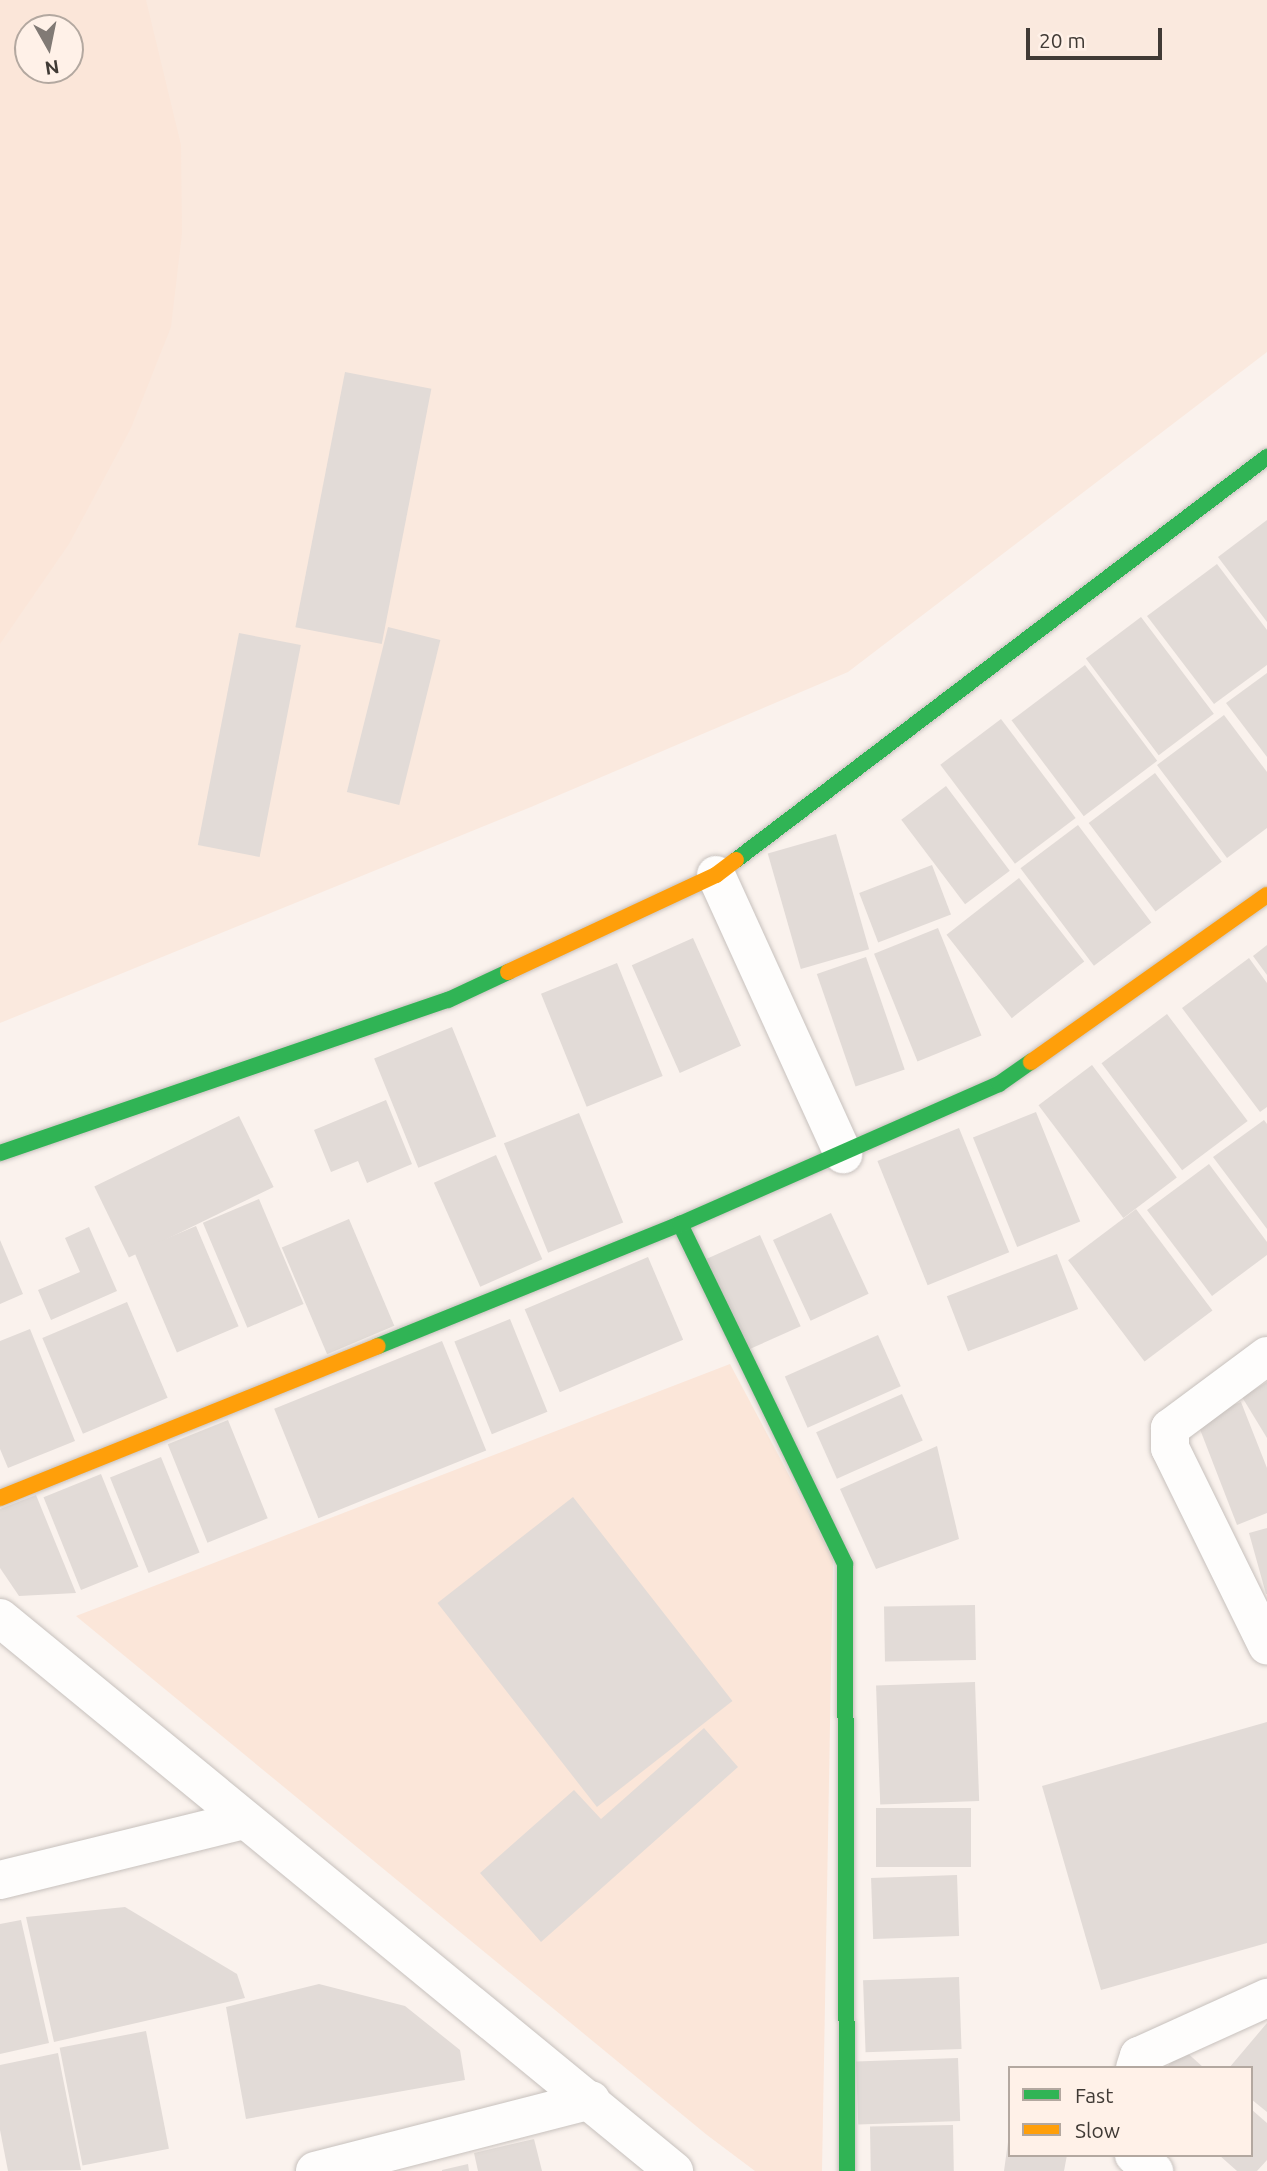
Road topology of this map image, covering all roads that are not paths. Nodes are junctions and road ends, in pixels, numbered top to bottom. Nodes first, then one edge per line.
1 (1267, 457) edge
2 (716, 874) junction
3 (1267, 895) edge
4 (0, 1153) edge
5 (843, 1154) junction
6 (680, 1224) junction
7 (1267, 1356) edge
8 (0, 1498) edge
9 (0, 1618) edge
10 (1267, 1645) edge
11 (244, 1820) junction
12 (0, 1881) edge
13 (1267, 1998) edge
14 (1136, 2066) edge
15 (591, 2100) junction
16 (1136, 2157) edge
17 (315, 2171) edge
18 (674, 2171) edge
19 (847, 2171) edge
20 (1154, 2171) edge

1 - 2 street
2 - 4 street
2 - 5 street
3 - 5 street
5 - 6 street
6 - 8 street
6 - 19 street
7 - 10 street
9 - 11 street
11 - 12 street
11 - 15 street
13 - 14 street
15 - 17 street
15 - 18 street
16 - 20 street

